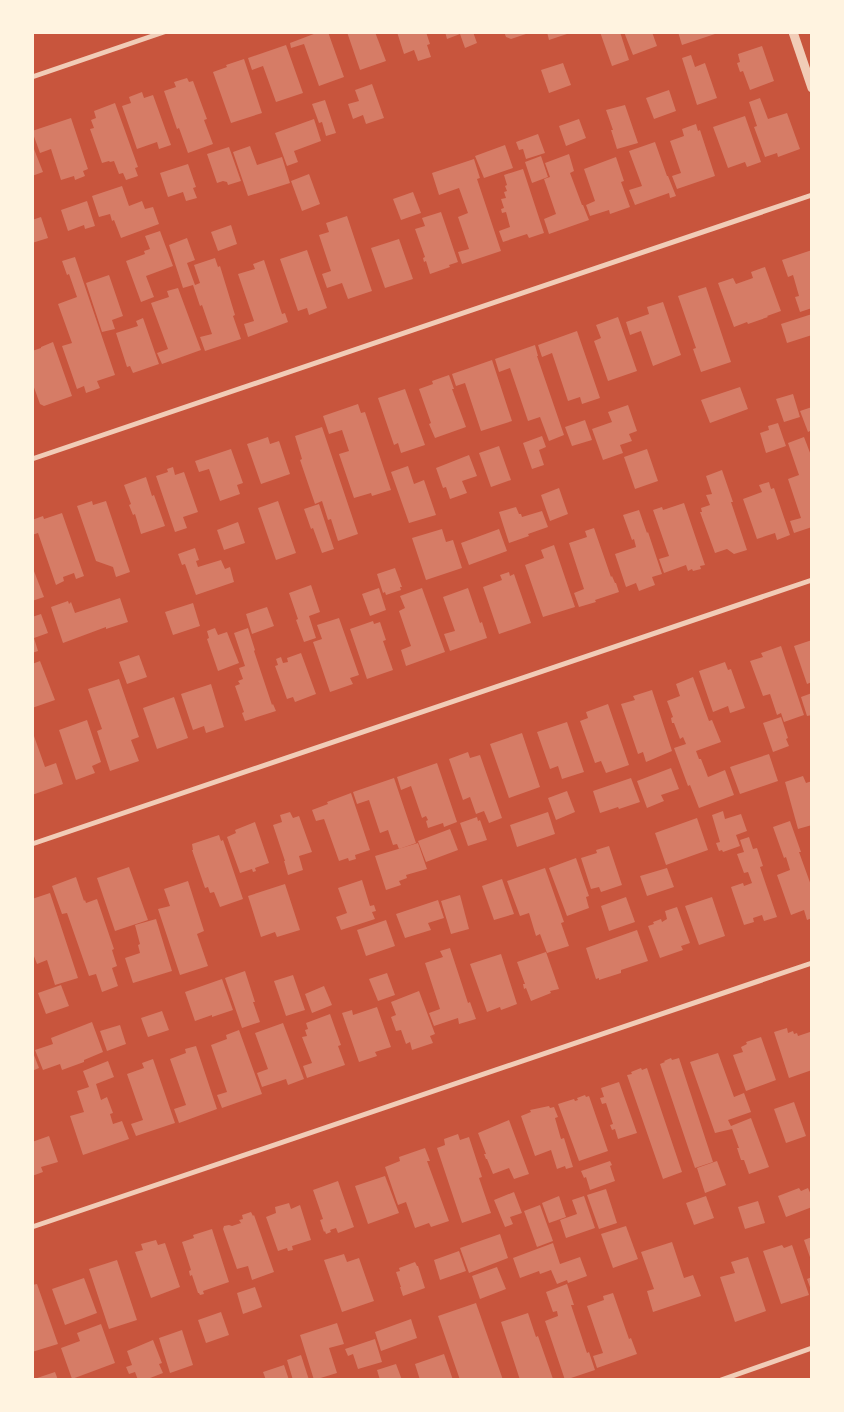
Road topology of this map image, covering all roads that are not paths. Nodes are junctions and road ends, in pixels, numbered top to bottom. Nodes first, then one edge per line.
1 (164, 32) edge
2 (793, 32) edge
3 (32, 77) edge
4 (812, 88) edge
5 (812, 195) edge
6 (32, 459) edge
7 (812, 580) edge
8 (32, 844) edge
9 (812, 962) edge
10 (32, 1227) edge
11 (812, 1348) edge
12 (721, 1380) edge

1 - 3 street
2 - 4 street
5 - 6 street
7 - 8 street
9 - 10 street
11 - 12 street

